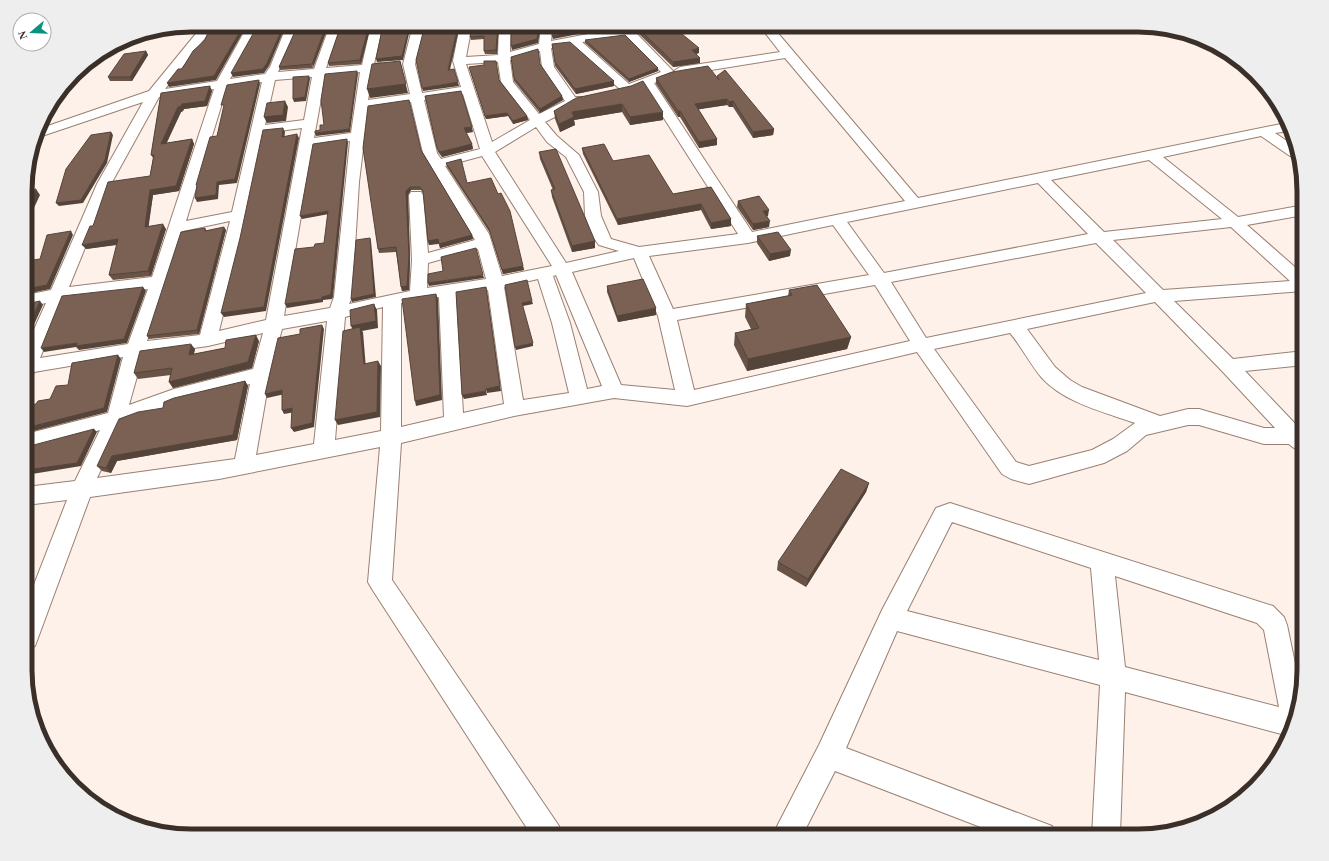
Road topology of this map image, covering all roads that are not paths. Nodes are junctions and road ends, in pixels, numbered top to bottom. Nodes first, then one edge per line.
1 (203, 32) edge
2 (250, 32) edge
3 (290, 32) edge
4 (333, 32) edge
5 (376, 32) edge
6 (417, 32) edge
7 (465, 32) edge
8 (505, 32) edge
9 (546, 32) edge
10 (592, 32) edge
11 (629, 32) joint
12 (771, 32) edge
13 (598, 36) junction
14 (575, 42) junction
15 (545, 46) junction
16 (788, 54) junction
17 (504, 58) junction
18 (459, 61) junction
19 (409, 64) junction
20 (368, 69) junction
21 (319, 72) junction
22 (669, 73) junction
23 (269, 77) junction
24 (647, 82) junction
25 (222, 83) junction
26 (468, 90) junction
27 (627, 90) junction
28 (611, 93) edge
29 (154, 94) junction
30 (417, 98) junction
31 (588, 98) edge
32 (572, 101) junction
33 (362, 105) junction
34 (537, 121) junction
35 (310, 123) junction
36 (1284, 128) edge
37 (258, 130) junction
38 (43, 132) edge
39 (1264, 132) junction
40 (358, 136) junction
41 (306, 143) junction
42 (488, 151) junction
43 (1292, 151) edge
44 (1152, 155) junction
45 (436, 164) junction
46 (1041, 178) junction
47 (416, 195) dead end
48 (915, 204) junction
49 (1297, 211) edge
50 (239, 215) junction
51 (836, 220) junction
52 (1235, 222) junction
53 (177, 226) junction
54 (1100, 237) junction
55 (748, 238) junction
56 (484, 242) junction
57 (639, 252) junction
58 (420, 260) junction
59 (562, 269) junction
60 (544, 273) junction
61 (1297, 278) edge
62 (880, 279) junction
63 (159, 282) junction
64 (496, 283) junction
65 (1297, 285) edge
66 (447, 290) junction
67 (59, 294) junction
68 (418, 295) junction
69 (1159, 296) junction
70 (32, 299) edge
71 (392, 300) junction
72 (337, 313) junction
73 (667, 316) junction
74 (274, 324) junction
75 (1015, 327) junction
76 (208, 340) junction
77 (921, 345) junction
78 (135, 349) junction
79 (32, 356) edge
80 (1297, 359) edge
81 (1229, 366) junction
82 (32, 367) edge
83 (261, 374) junction
84 (614, 390) junction
85 (580, 398) junction
86 (687, 399) junction
87 (514, 409) junction
88 (116, 418) junction
89 (454, 424) junction
90 (1160, 424) junction
91 (390, 437) junction
92 (1297, 439) edge
93 (32, 440) edge
94 (1297, 441) edge
95 (324, 450) junction
96 (244, 465) junction
97 (82, 488) junction
98 (32, 495) edge
99 (1102, 562) junction
100 (891, 618) junction
101 (32, 622) edge
102 (1113, 675) junction
103 (1292, 709) edge
104 (1289, 721) edge
105 (829, 755) junction
106 (544, 829) edge
107 (790, 829) edge
108 (1024, 829) edge
109 (1106, 829) edge

1 - 29 street
2 - 25 street
3 - 23 street
4 - 21 street
5 - 20 street
6 - 19 street
7 - 18 street
8 - 17 street
9 - 15 street
10 - 13 street
11 - 13 street
11 - 22 street
12 - 16 street
13 - 14 street
14 - 15 street
14 - 27 street
15 - 17 street
15 - 32 street
16 - 22 street
16 - 48 street
17 - 18 street
17 - 34 street
18 - 26 street
19 - 20 street
19 - 30 street
20 - 21 street
20 - 33 street
21 - 23 street
21 - 35 street
22 - 24 street
23 - 25 street
23 - 37 street
24 - 27 street
24 - 55 street
25 - 29 street
25 - 53 street
26 - 30 street
26 - 42 street
27 - 28 street
29 - 38 street
29 - 67 street
30 - 33 street
30 - 45 street
31 - 32 street
32 - 34 street
33 - 40 street
34 - 42 street
34 - 57 street
35 - 37 street
35 - 41 street
36 - 39 street
37 - 50 street
39 - 43 street
39 - 44 street
40 - 41 street
40 - 72 street
41 - 74 street
42 - 45 street
42 - 59 street
44 - 46 street
44 - 52 street
45 - 56 street
46 - 48 street
46 - 54 street
47 - 58 street
48 - 51 street
49 - 52 street
50 - 53 street
50 - 76 street
51 - 55 street
51 - 62 street
52 - 54 street
52 - 61 street
53 - 63 street
54 - 62 street
54 - 69 street
55 - 57 street
56 - 58 street
56 - 64 street
57 - 59 street
57 - 73 street
58 - 68 street
59 - 60 street
59 - 84 street
60 - 64 street
60 - 85 street
62 - 73 street
62 - 77 street
63 - 67 street
63 - 78 street
64 - 66 street
64 - 87 street
65 - 69 street
66 - 68 street
66 - 89 street
67 - 70 street
67 - 79 street
68 - 71 street
69 - 75 street
69 - 81 street
71 - 72 street
71 - 91 street
72 - 74 street
72 - 95 street
73 - 86 street
74 - 76 street
74 - 83 street
75 - 77 street
75 - 90 street
76 - 78 street
77 - 86 street
77 - 90 street
78 - 82 street
78 - 88 street
80 - 81 street
81 - 92 street
83 - 88 street
83 - 96 street
84 - 85 street
84 - 86 street
85 - 87 street
87 - 89 street
88 - 93 street
88 - 97 street
89 - 91 street
90 - 94 street
91 - 95 street
91 - 106 street
95 - 96 street
96 - 97 street
97 - 98 street
97 - 101 street
99 - 100 street
99 - 102 street
99 - 103 street
100 - 102 street
100 - 105 street
102 - 104 street
102 - 109 street
105 - 107 street
105 - 108 street

